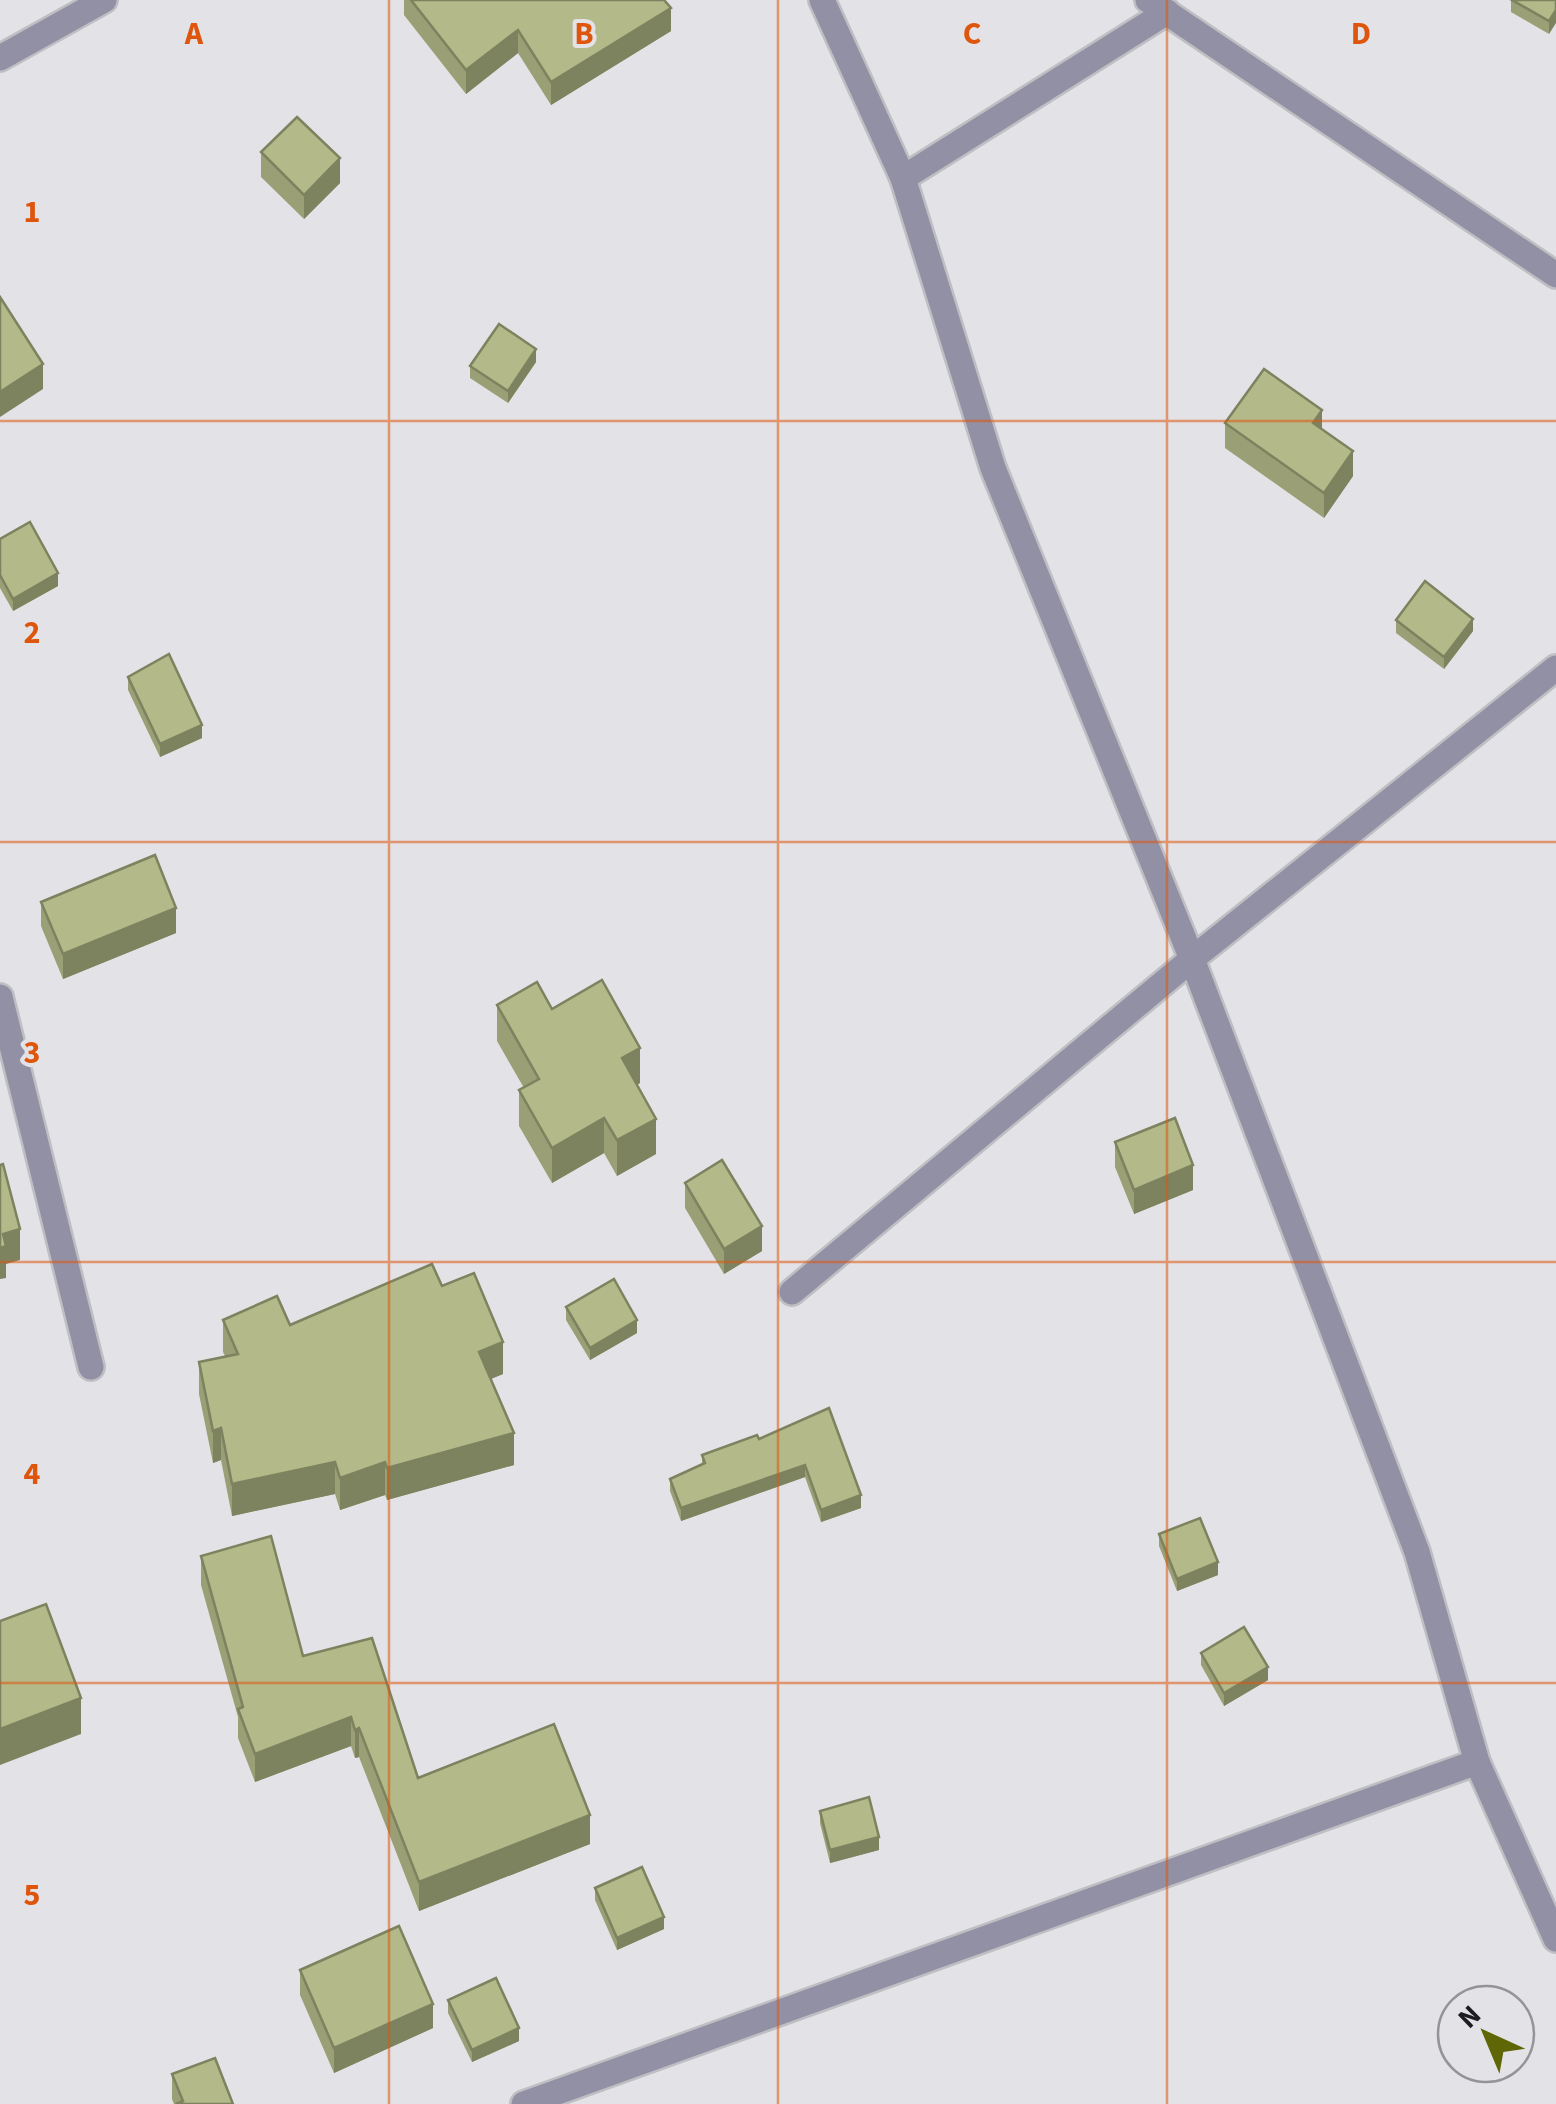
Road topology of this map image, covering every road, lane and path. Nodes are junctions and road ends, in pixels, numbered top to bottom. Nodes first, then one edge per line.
1 (104, 0) edge
2 (822, 0) edge
3 (1157, 6) edge
4 (0, 58) edge
5 (903, 178) junction
6 (1556, 275) edge
7 (1556, 668) edge
8 (1192, 959) junction
9 (0, 997) edge
10 (792, 1292) dead end
11 (91, 1367) dead end
12 (1476, 1762) junction
13 (1556, 1940) edge
14 (524, 2104) edge

1 - 4 street
2 - 5 street
3 - 5 street
3 - 6 street
5 - 8 street
7 - 8 street
8 - 10 street
8 - 12 street
9 - 11 street
12 - 13 street
12 - 14 street

